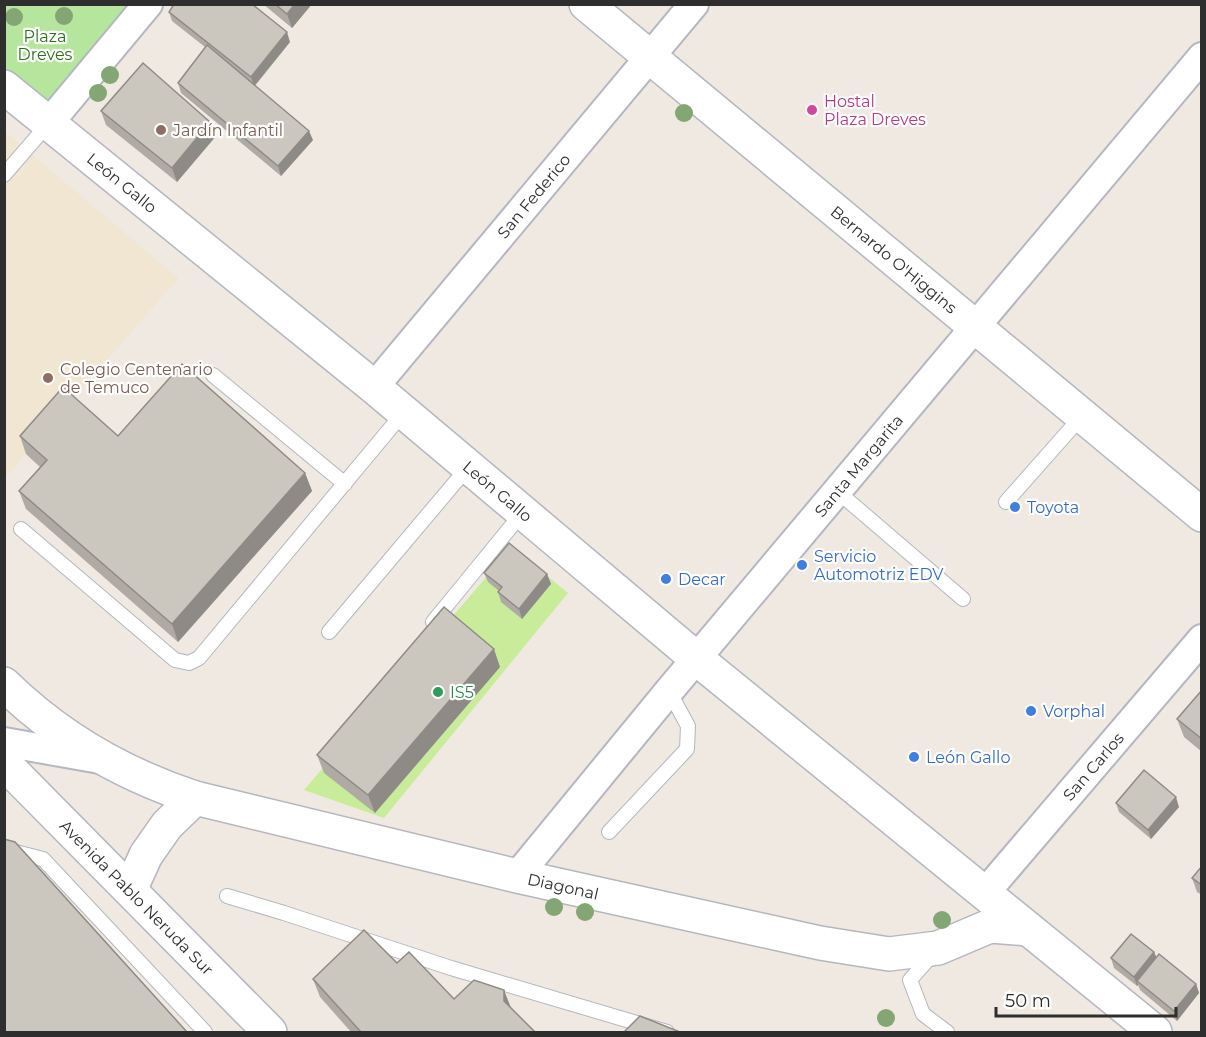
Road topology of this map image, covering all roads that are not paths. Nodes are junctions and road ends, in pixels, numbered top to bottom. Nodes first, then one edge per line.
1 (148, 4) edge
2 (586, 4) edge
3 (694, 4) edge
4 (1202, 57) edge
5 (650, 58) junction
6 (4, 87) edge
7 (48, 124) junction
8 (4, 175) edge
9 (975, 327) junction
10 (213, 375) dead end
11 (374, 387) junction
12 (404, 412) junction
13 (1082, 416) junction
14 (469, 466) junction
15 (345, 484) junction
16 (837, 491) junction
17 (1006, 502) dead end
18 (523, 512) junction
19 (1202, 515) edge
20 (21, 529) dead end
21 (963, 599) dead end
22 (427, 629) edge
23 (329, 632) dead end
24 (1202, 639) edge
25 (697, 659) junction
26 (4, 684) edge
27 (669, 691) junction
28 (4, 742) edge
29 (105, 760) junction
30 (4, 763) edge
31 (4, 778) edge
32 (34, 793) junction
33 (195, 798) junction
34 (609, 832) dead end
35 (4, 849) edge
36 (517, 876) junction
37 (130, 890) junction
38 (984, 894) junction
39 (227, 896) dead end
40 (1028, 929) junction
41 (938, 948) junction
42 (1139, 1025) edge
43 (205, 1032) edge
44 (270, 1032) edge
45 (667, 1032) edge
46 (947, 1032) edge

1 - 7 street
2 - 5 street, Bernardo O'Higgins
3 - 5 street, San Federico
4 - 9 street, Santa Margarita
5 - 9 street, Bernardo O'Higgins
5 - 11 street, San Federico
6 - 7 street, León Gallo
7 - 8 lane
7 - 11 street, León Gallo
9 - 13 street, Bernardo O'Higgins
9 - 16 street, Santa Margarita
10 - 15 lane
11 - 12 street, León Gallo
12 - 14 street, León Gallo
12 - 15 lane
13 - 17 lane
13 - 19 street, Bernardo O'Higgins
14 - 18 street, León Gallo
14 - 23 lane
15 - 20 lane
16 - 21 lane
16 - 25 street, Santa Margarita
18 - 22 lane
18 - 25 street, León Gallo
24 - 38 street, San Carlos
25 - 27 street, Santa Margarita
25 - 38 street, León Gallo
26 - 29 street, Diagonal
27 - 34 lane
27 - 36 street, Santa Margarita
28 - 29 street
29 - 33 street, Diagonal
30 - 32 street, Avenida Pablo Neruda Sur
31 - 32 street
32 - 37 street, Avenida Pablo Neruda Sur
33 - 36 street, Diagonal
33 - 37 street
35 - 43 lane
36 - 41 street, Diagonal
37 - 44 street, Avenida Pablo Neruda Sur
38 - 40 street, León Gallo
39 - 45 lane
40 - 41 street, Diagonal
40 - 42 street, León Gallo
41 - 46 lane

